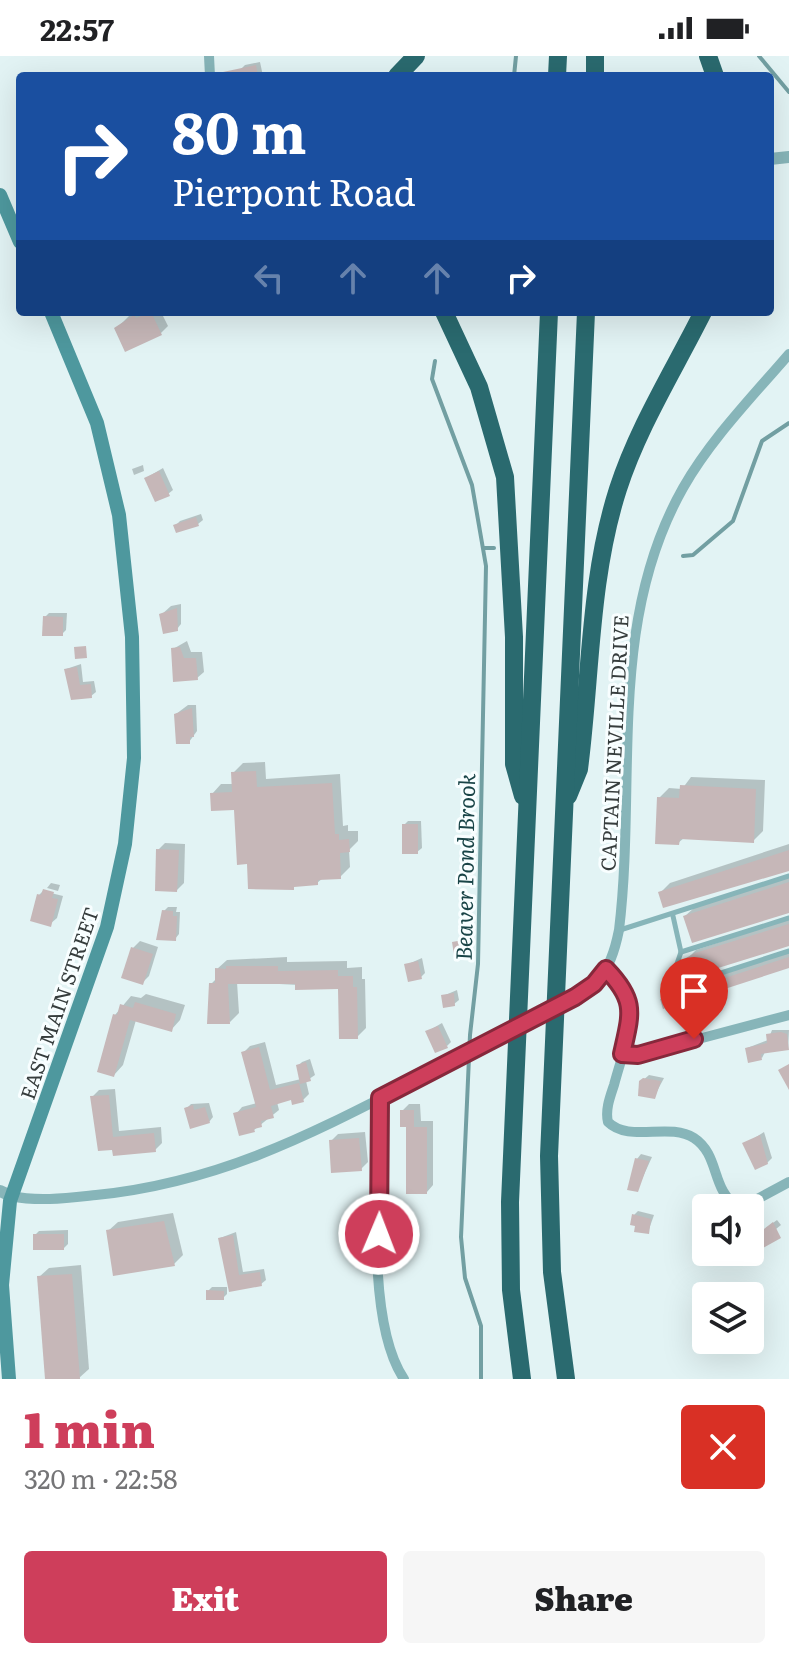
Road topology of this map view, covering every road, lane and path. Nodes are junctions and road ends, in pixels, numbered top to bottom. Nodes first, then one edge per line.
1 (416, 56) edge
2 (401, 72) edge
3 (0, 195) edge
4 (16, 233) edge
5 (53, 316) edge
6 (446, 316) edge
7 (549, 316) edge
8 (586, 316) edge
9 (701, 316) edge
10 (789, 354) edge
11 (563, 804) junction
12 (527, 805) junction
13 (789, 876) edge
14 (673, 916) junction
15 (789, 918) edge
16 (619, 930) junction
17 (789, 951) edge
18 (681, 952) junction
19 (606, 969) junction
20 (789, 1015) edge
21 (622, 1054) junction
22 (380, 1098) junction
23 (789, 1182) edge
24 (6, 1194) edge
25 (9, 1379) edge
26 (404, 1379) edge
27 (522, 1379) edge
28 (566, 1379) edge

1 - 2 highway
3 - 4 main road
5 - 24 main road, EAST MAIN STREET
6 - 12 highway
7 - 12 highway
8 - 11 highway
9 - 11 highway
10 - 16 street, CAPTAIN NEVILLE DRIVE
11 - 28 highway
12 - 27 highway
13 - 14 lane
14 - 16 lane
14 - 18 lane
15 - 18 lane
16 - 19 street, CAPTAIN NEVILLE DRIVE
17 - 18 lane
19 - 21 street
19 - 22 street
20 - 21 street
21 - 23 street
22 - 24 street
22 - 26 street
24 - 25 main road, EAST MAIN STREET

